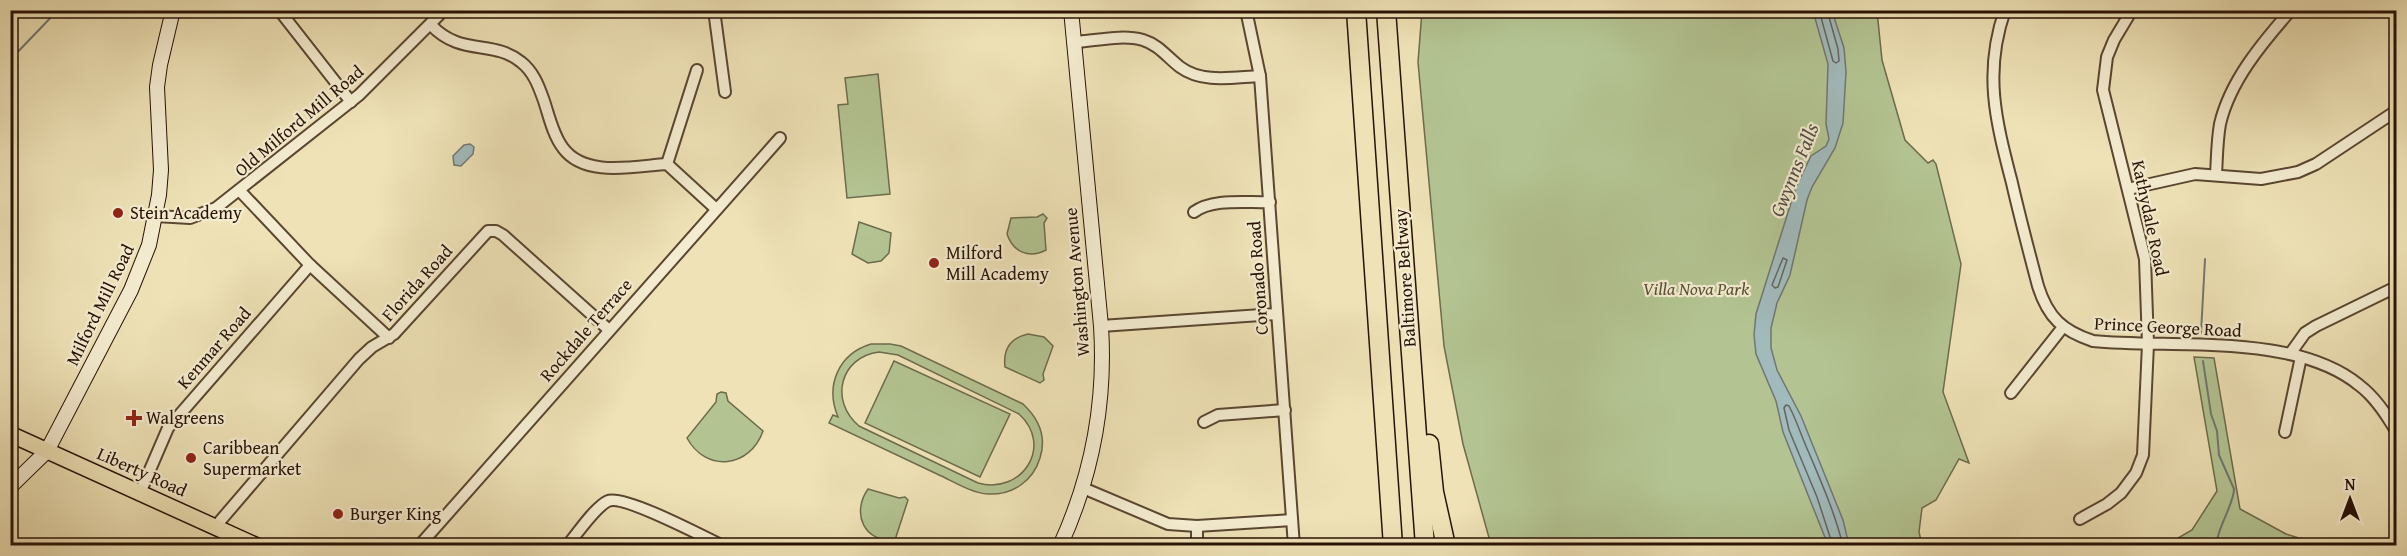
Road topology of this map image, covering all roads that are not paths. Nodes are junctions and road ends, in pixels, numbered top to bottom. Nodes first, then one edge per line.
1 (173, 10) edge
2 (279, 10) edge
3 (444, 10) edge
4 (714, 10) edge
5 (1071, 10) edge
6 (1246, 10) edge
7 (1356, 10) edge
8 (1386, 10) edge
9 (2005, 10) edge
10 (2132, 10) edge
11 (2291, 10) edge
12 (431, 25) junction
13 (1074, 42) junction
14 (697, 70) dead end
15 (1260, 76) junction
16 (725, 92) dead end
17 (351, 102) junction
18 (2397, 111) edge
19 (780, 138) dead end
20 (667, 164) junction
21 (2216, 176) junction
22 (1399, 188) junction
23 (2128, 189) junction
24 (240, 191) junction
25 (1269, 202) junction
26 (715, 208) junction
27 (1194, 212) dead end
28 (156, 216) junction
29 (310, 266) junction
30 (2397, 287) edge
31 (1277, 314) junction
32 (1101, 326) junction
33 (2063, 327) junction
34 (609, 330) junction
35 (389, 338) junction
36 (2148, 344) junction
37 (2290, 354) junction
38 (2301, 357) junction
39 (2011, 393) dead end
40 (1285, 411) junction
41 (1204, 422) dead end
42 (2397, 431) edge
43 (2285, 432) dead end
44 (10, 434) edge
45 (48, 451) junction
46 (10, 487) edge
47 (1083, 488) junction
48 (140, 493) junction
49 (2080, 519) dead end
50 (1292, 520) junction
51 (1197, 526) junction
52 (215, 527) junction
53 (257, 546) edge
54 (419, 546) edge
55 (567, 546) edge
56 (723, 546) edge
57 (1060, 546) edge
58 (1197, 546) edge
59 (1294, 546) edge
60 (1393, 546) edge
61 (1425, 546) edge
62 (1446, 546) edge

1 - 28 main road, Milford Mill Road
2 - 17 street
3 - 12 street, Old Milford Mill Road
4 - 16 street
5 - 13 main road, Washington Avenue
6 - 15 street, Coronado Road
7 - 60 highway, Baltimore Beltway
8 - 22 highway, Baltimore Beltway
9 - 33 street, Prince George Road
10 - 23 street, Kathydale Road
11 - 21 street
12 - 17 street, Old Milford Mill Road
12 - 20 street
13 - 15 street
13 - 32 main road, Washington Avenue
14 - 20 street
15 - 25 street, Coronado Road
17 - 24 street, Old Milford Mill Road
18 - 21 street
19 - 26 street, Rockdale Terrace
20 - 26 street
21 - 23 street
22 - 61 highway, Baltimore Beltway
22 - 62 highway
23 - 36 street, Kathydale Road
24 - 28 street, Old Milford Mill Road
24 - 29 street
25 - 27 street
25 - 31 street, Coronado Road
26 - 34 street, Rockdale Terrace
28 - 45 main road, Milford Mill Road
29 - 35 street
29 - 48 street, Kenmar Road
30 - 37 street
31 - 32 street
31 - 40 street, Coronado Road
32 - 47 main road, Washington Avenue
33 - 36 street, Prince George Road
33 - 39 street
34 - 35 street, Florida Road
34 - 54 street, Rockdale Terrace
35 - 52 street, Florida Road
36 - 37 street, Prince George Road
36 - 49 street, Kathydale Road
37 - 38 street, Prince George Road
38 - 42 street, Prince George Road
38 - 43 street
40 - 41 street
40 - 50 street, Coronado Road
44 - 45 main road, Liberty Road
45 - 46 main road, Milford Mill Road
45 - 48 main road, Liberty Road
47 - 51 street
47 - 57 main road, Washington Avenue
48 - 52 main road, Liberty Road
50 - 51 street
50 - 59 street, Coronado Road
51 - 58 street
52 - 53 main road, Liberty Road
55 - 56 street

